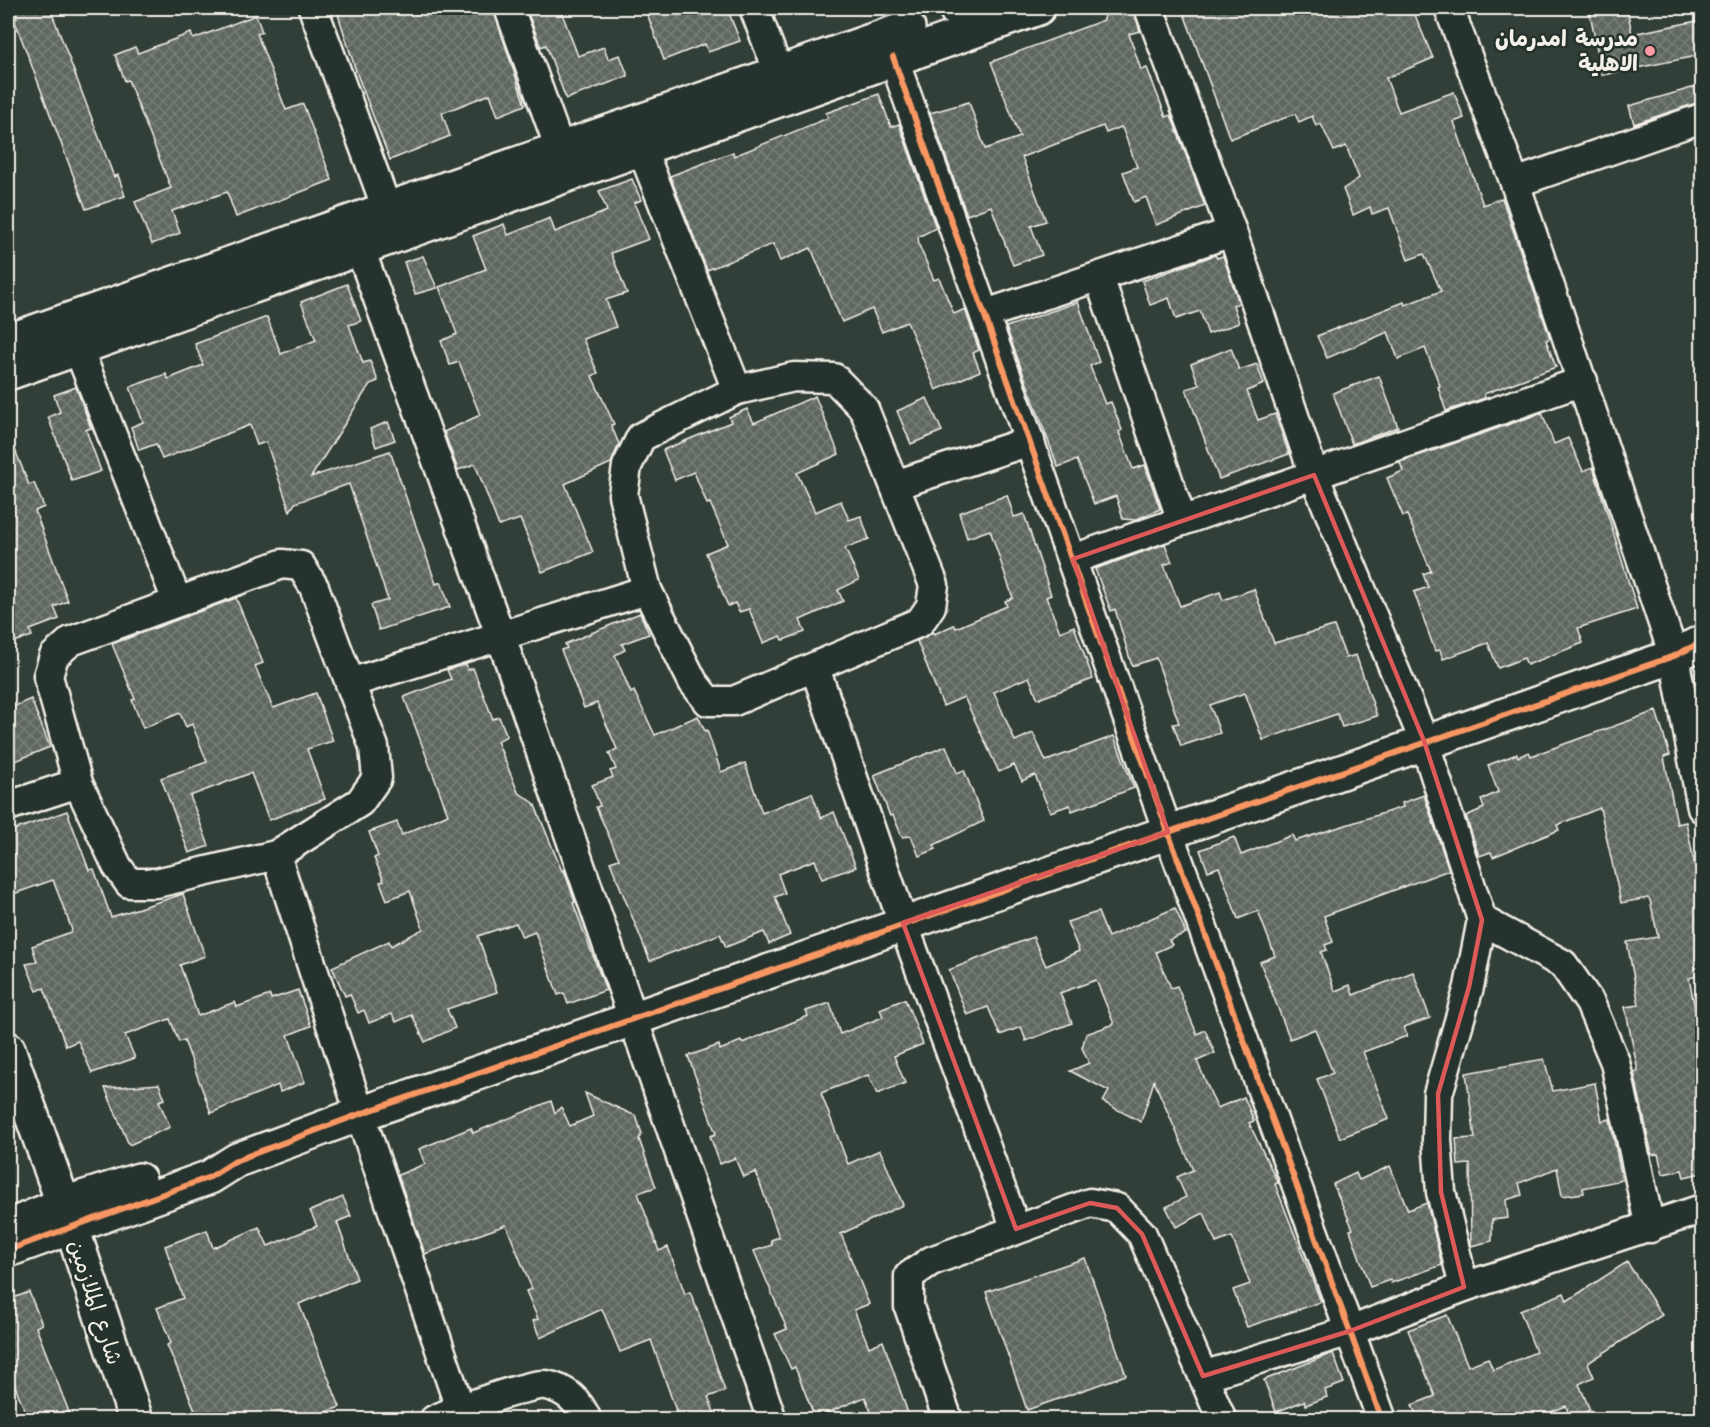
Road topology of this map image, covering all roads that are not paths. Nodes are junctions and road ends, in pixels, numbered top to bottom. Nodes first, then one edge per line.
1 (313, 8) edge
2 (509, 8) edge
3 (754, 8) edge
4 (1038, 8) edge
5 (1149, 8) edge
6 (1449, 8) edge
7 (958, 9) edge
8 (893, 57) junction
9 (779, 73) junction
10 (1702, 118) edge
11 (640, 147) junction
12 (560, 148) junction
13 (1515, 183) junction
14 (387, 209) junction
15 (1232, 232) junction
16 (360, 249) junction
17 (1099, 277) junction
18 (986, 314) junction
19 (8, 341) edge
20 (78, 348) junction
21 (8, 373) edge
22 (1583, 381) junction
23 (737, 390) junction
24 (1030, 441) junction
25 (1314, 475) junction
26 (895, 485) junction
27 (1182, 521) junction
28 (1073, 559) junction
29 (647, 590) junction
30 (177, 601) junction
31 (501, 638) junction
32 (1688, 649) edge
33 (815, 668) junction
34 (350, 683) junction
35 (1425, 741) junction
36 (78, 783) junction
37 (8, 806) edge
38 (1702, 808) edge
39 (1168, 832) junction
40 (276, 855) junction
41 (1482, 920) junction
42 (903, 923) junction
43 (634, 1020) junction
44 (8, 1048) edge
45 (360, 1114) junction
46 (46, 1155) junction
47 (237, 1160) junction
48 (116, 1188) junction
49 (1702, 1209) edge
50 (68, 1216) junction
51 (8, 1227) edge
52 (1650, 1228) junction
53 (1016, 1230) junction
54 (8, 1250) edge
55 (1464, 1287) junction
56 (1350, 1331) junction
57 (1203, 1377) junction
58 (460, 1408) junction
59 (135, 1419) edge
60 (434, 1419) edge
61 (587, 1419) edge
62 (772, 1419) edge
63 (948, 1419) edge
64 (1222, 1419) edge
65 (1382, 1419) edge

1 - 14 street
2 - 12 street
3 - 9 street
4 - 8 street
5 - 15 street
6 - 13 street
7 - 9 street
8 - 11 street
8 - 18 street
9 - 12 street
10 - 13 street
11 - 16 street
11 - 23 street
12 - 14 street
13 - 22 street
14 - 19 street
15 - 17 street
15 - 25 street
16 - 20 street
16 - 31 street
17 - 18 street
17 - 27 street
18 - 24 street
20 - 21 street
20 - 30 street
22 - 25 street
22 - 32 street
23 - 26 street
23 - 29 street
24 - 26 street
24 - 28 street
25 - 27 street
25 - 35 street
26 - 33 street
27 - 28 street
28 - 39 street
29 - 31 street
29 - 33 street
30 - 34 street
30 - 36 street
31 - 34 street
31 - 43 street
32 - 35 street
32 - 38 street
33 - 42 street
34 - 40 street
35 - 39 street
35 - 41 street
36 - 37 street
36 - 40 street
39 - 42 street
39 - 56 street
40 - 45 street
41 - 52 street
41 - 55 street
42 - 43 street
42 - 53 street
43 - 45 street
43 - 62 street
44 - 46 street, شارع الملازمين
45 - 47 street
45 - 58 street
46 - 48 street
46 - 50 street, شارع الملازمين
47 - 48 street
47 - 50 street
48 - 50 street
49 - 52 street
50 - 51 street
50 - 54 street
50 - 59 street, شارع الملازمين
52 - 55 street
53 - 57 street
53 - 63 street
55 - 56 street
56 - 57 street
56 - 65 street
57 - 64 street
58 - 60 street
58 - 61 street

